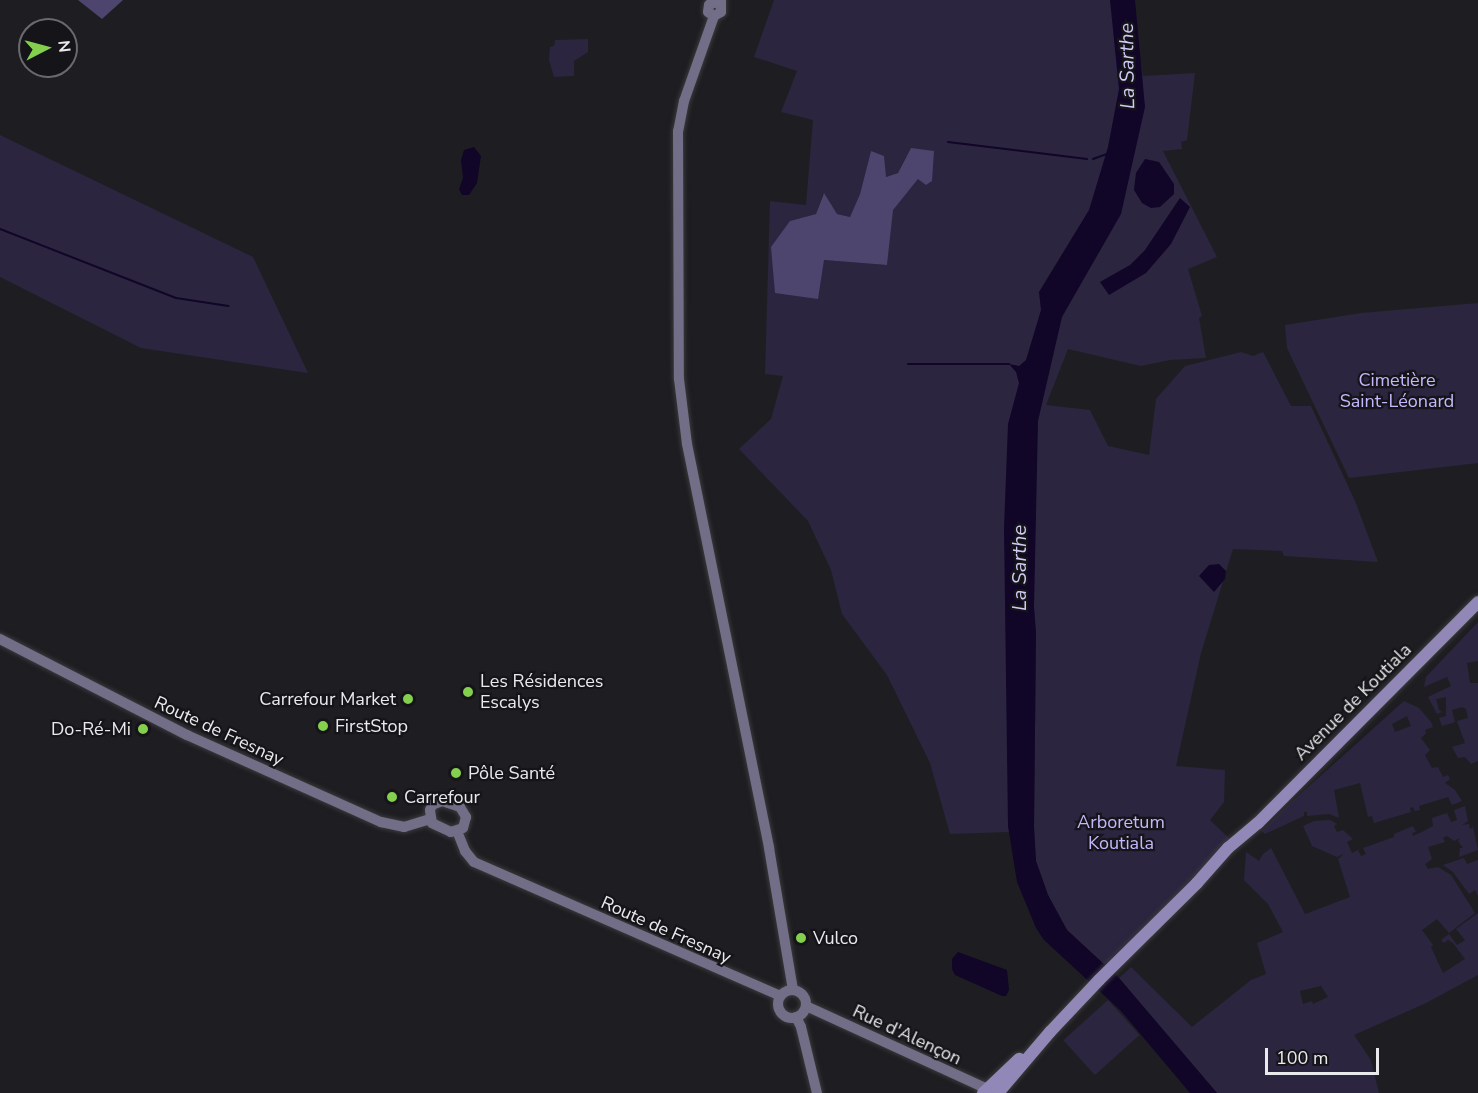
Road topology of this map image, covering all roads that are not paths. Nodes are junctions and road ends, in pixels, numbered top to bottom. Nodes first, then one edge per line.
1 (720, 2) edge
2 (1478, 602) edge
3 (0, 639) edge
4 (430, 819) junction
5 (457, 831) junction
6 (794, 990) junction
7 (780, 996) junction
8 (806, 1006) junction
9 (796, 1017) junction
10 (991, 1092) edge
11 (817, 1093) edge

1 - 6 street
2 - 10 main road, Avenue de Koutiala
3 - 4 street, Route de Fresnay
4 - 5 street
4 - 5 street
5 - 7 street, Route de Fresnay
6 - 7 street
6 - 8 street
7 - 9 street
8 - 9 street
8 - 10 street, Rue d'Alençon
9 - 11 street

